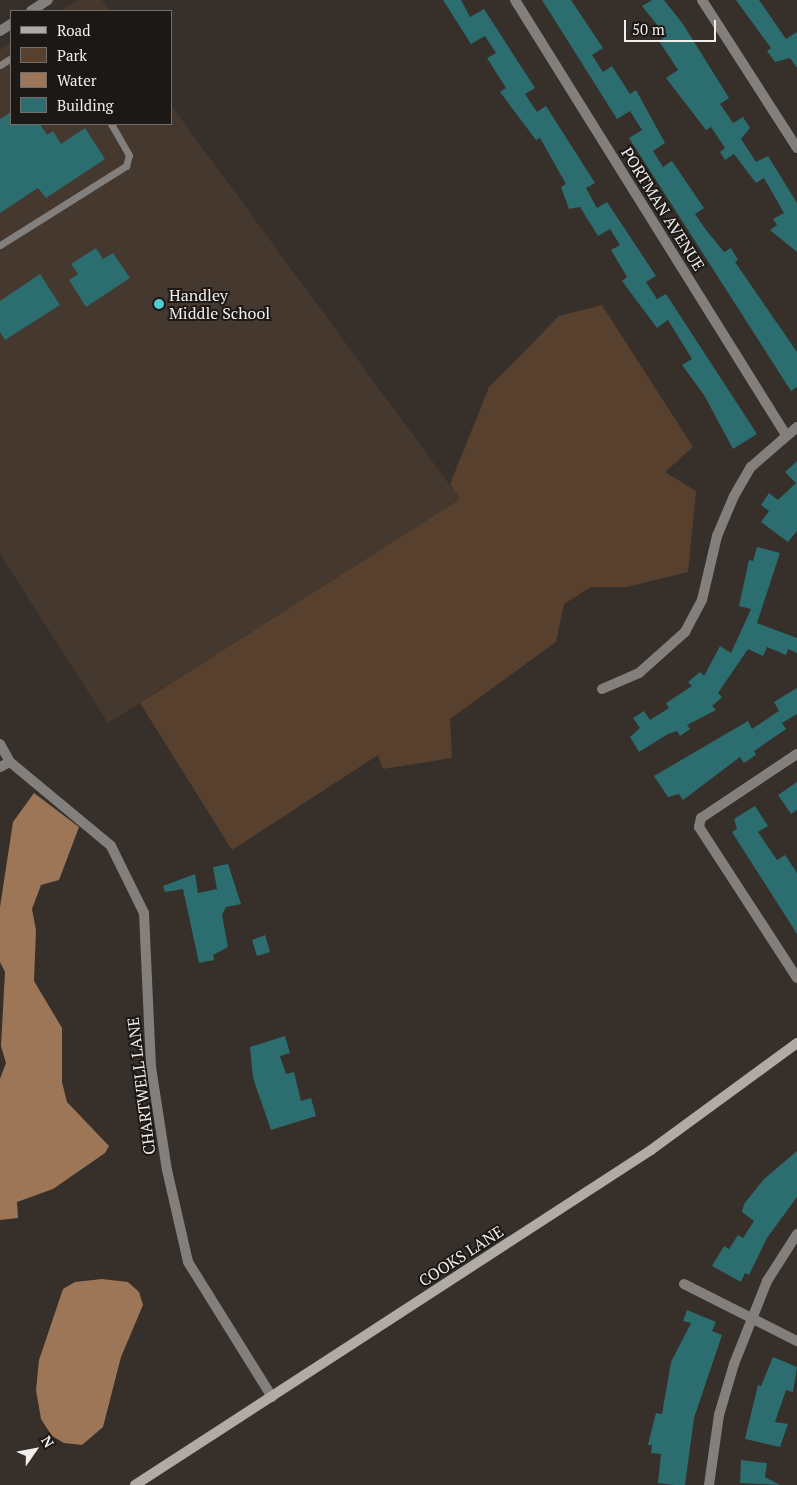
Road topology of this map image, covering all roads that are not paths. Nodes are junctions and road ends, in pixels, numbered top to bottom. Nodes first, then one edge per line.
1 (515, 0) edge
2 (702, 0) edge
3 (112, 125) edge
4 (797, 148) edge
5 (0, 245) edge
6 (797, 427) edge
7 (786, 435) junction
8 (602, 688) dead end
9 (0, 744) edge
10 (797, 754) edge
11 (10, 762) junction
12 (0, 768) edge
13 (797, 978) edge
14 (797, 1043) edge
15 (797, 1234) edge
16 (684, 1284) dead end
17 (750, 1319) junction
18 (797, 1341) edge
19 (272, 1396) junction
20 (135, 1485) edge
21 (709, 1485) edge

1 - 7 street, PORTMAN AVENUE
2 - 4 street
3 - 5 lane
6 - 7 street
7 - 8 street
9 - 11 street, CHARTWELL LANE
10 - 13 street
11 - 12 street
11 - 19 street, CHARTWELL LANE
14 - 19 main road, COOKS LANE
15 - 17 street
16 - 17 street
17 - 18 street
17 - 21 street
19 - 20 main road, COOKS LANE

